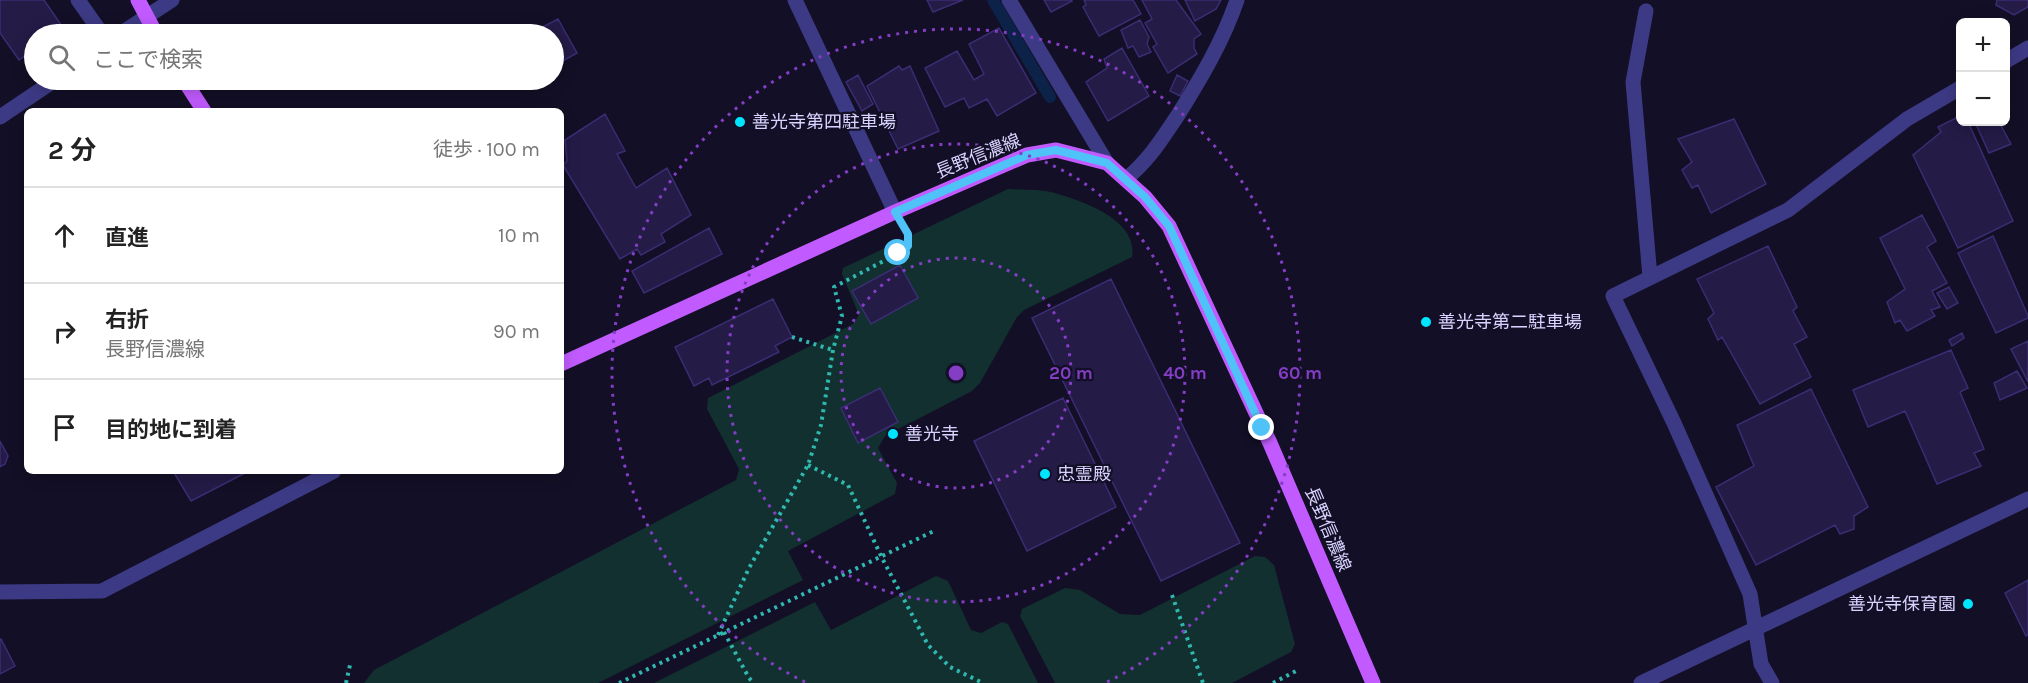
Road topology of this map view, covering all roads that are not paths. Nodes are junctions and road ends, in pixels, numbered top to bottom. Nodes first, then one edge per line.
1 (78, 0) edge
2 (138, 0) edge
3 (172, 0) edge
4 (795, 0) edge
5 (1010, 0) edge
6 (1237, 0) edge
7 (1646, 11) dead end
8 (146, 17) junction
9 (95, 24) edge
10 (135, 24) edge
11 (150, 24) edge
12 (2028, 48) edge
13 (2010, 59) edge
14 (1956, 89) edge
15 (40, 90) edge
16 (190, 90) edge
17 (202, 108) edge
18 (0, 117) edge
19 (1107, 163) junction
20 (1126, 179) junction
21 (895, 212) junction
22 (1650, 277) junction
23 (564, 363) edge
24 (328, 474) edge
25 (2028, 499) edge
26 (0, 592) edge
27 (1755, 627) junction
28 (1373, 683) edge
29 (1641, 683) edge
30 (1772, 683) edge

1 - 9 street
2 - 8 main road
3 - 8 street
4 - 21 street
5 - 19 street
6 - 20 street
7 - 22 street
8 - 10 street
8 - 11 main road
12 - 13 street
14 - 22 street
15 - 18 street
16 - 17 main road
19 - 20 main road, 長野信濃線
19 - 21 main road, 長野信濃線
20 - 28 main road, 長野信濃線
21 - 23 main road, 長野信濃線
22 - 27 street
24 - 26 street
25 - 27 street
27 - 29 street
27 - 30 street

